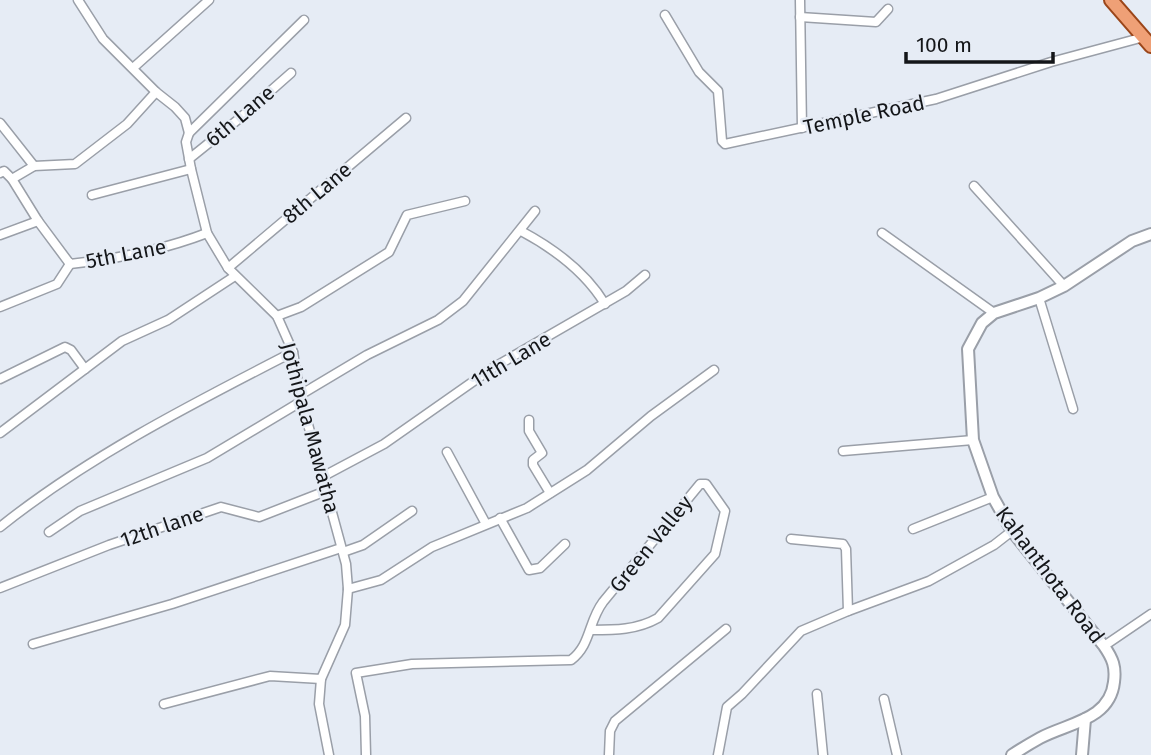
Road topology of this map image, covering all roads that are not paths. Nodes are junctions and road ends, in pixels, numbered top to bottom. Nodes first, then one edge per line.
1 (78, 0) edge
2 (209, 0) edge
3 (800, 0) edge
4 (1111, 0) edge
5 (888, 9) dead end
6 (665, 15) dead end
7 (800, 17) junction
8 (304, 20) dead end
9 (1147, 42) edge
10 (133, 68) junction
11 (291, 73) dead end
12 (156, 92) junction
13 (406, 118) dead end
14 (0, 123) edge
15 (802, 128) junction
16 (189, 133) junction
17 (189, 159) junction
18 (34, 166) junction
19 (191, 169) junction
20 (0, 173) edge
21 (12, 179) junction
22 (974, 186) dead end
23 (92, 195) dead end
24 (465, 201) dead end
25 (535, 211) dead end
26 (38, 221) junction
27 (521, 231) junction
28 (207, 233) junction
29 (882, 233) dead end
30 (1151, 234) edge
31 (0, 235) edge
32 (70, 264) junction
33 (228, 268) junction
34 (645, 275) dead end
35 (234, 276) junction
36 (1064, 286) junction
37 (1040, 298) junction
38 (605, 304) junction
39 (0, 307) edge
40 (994, 313) junction
41 (277, 316) junction
42 (293, 352) junction
43 (85, 369) junction
44 (714, 370) dead end
45 (0, 379) edge
46 (301, 398) junction
47 (1073, 409) dead end
48 (528, 420) dead end
49 (0, 433) edge
50 (973, 440) junction
51 (843, 451) dead end
52 (447, 452) dead end
53 (322, 477) junction
54 (326, 491) junction
55 (550, 493) junction
56 (993, 497) junction
57 (412, 512) dead end
58 (500, 518) junction
59 (486, 524) junction
60 (0, 527) edge
61 (913, 529) dead end
62 (1013, 531) junction
63 (49, 532) dead end
64 (791, 539) dead end
65 (565, 544) dead end
66 (342, 550) junction
67 (0, 588) edge
68 (348, 589) junction
69 (848, 611) junction
70 (1151, 614) edge
71 (726, 628) dead end
72 (592, 630) junction
73 (33, 644) dead end
74 (1104, 646) junction
75 (321, 679) junction
76 (817, 694) dead end
77 (884, 699) dead end
78 (164, 704) dead end
79 (1085, 719) junction
80 (328, 755) edge
81 (366, 755) edge
82 (609, 755) edge
83 (718, 755) edge
84 (823, 755) edge
85 (897, 755) edge
86 (1012, 755) edge
87 (1082, 755) edge

1 - 10 street
2 - 10 street
3 - 7 street
4 - 9 main road
5 - 7 street
6 - 15 street, Temple Road
7 - 15 street
8 - 16 street
9 - 15 street, Temple Road
10 - 12 street
11 - 17 street, 6th Lane
12 - 16 street
12 - 18 street
13 - 33 street, 8th Lane
14 - 18 street
16 - 17 street, Jothipala Mawatha
17 - 19 street, Jothipala Mawatha
18 - 21 street
19 - 23 street
19 - 28 street, Jothipala Mawatha
20 - 21 street
21 - 26 street, 5th Lane
22 - 36 street
24 - 41 street
25 - 27 street
26 - 31 street
26 - 32 street, 5th Lane
27 - 38 street
27 - 46 street
28 - 32 street, 5th Lane
28 - 33 street, Jothipala Mawatha
29 - 40 street
30 - 36 main road
32 - 39 street
33 - 35 street, Jothipala Mawatha
34 - 38 street, 11th Lane
35 - 41 street, Jothipala Mawatha
35 - 43 street
36 - 37 main road
37 - 40 main road
37 - 47 street
38 - 53 street, 11th Lane
40 - 50 main road, Kahanthota Road
41 - 42 street, Jothipala Mawatha
42 - 46 street, Jothipala Mawatha
42 - 60 street
43 - 45 street
43 - 49 street
44 - 55 street
46 - 53 street, Jothipala Mawatha
46 - 63 street
48 - 55 street
50 - 51 street
50 - 56 main road, Kahanthota Road
52 - 59 street
53 - 54 street, Jothipala Mawatha
54 - 66 street, Jothipala Mawatha
54 - 67 street, 12th lane
55 - 58 street
56 - 61 street
56 - 62 main road, Kahanthota Road
57 - 66 street
58 - 59 street
58 - 65 street
59 - 68 street
62 - 69 street
62 - 74 main road, Kahanthota Road
64 - 69 street
66 - 68 street, Jothipala Mawatha
66 - 73 street
68 - 75 street, Jothipala Mawatha
69 - 83 street
70 - 74 street
71 - 82 street
72 - 72 street, Green Valley
72 - 81 street, Green Valley
74 - 79 main road, Kahanthota Road
75 - 78 street
75 - 80 street, Jothipala Mawatha
76 - 84 street
77 - 85 street
79 - 86 main road, Kahanthota Road
79 - 87 main road

